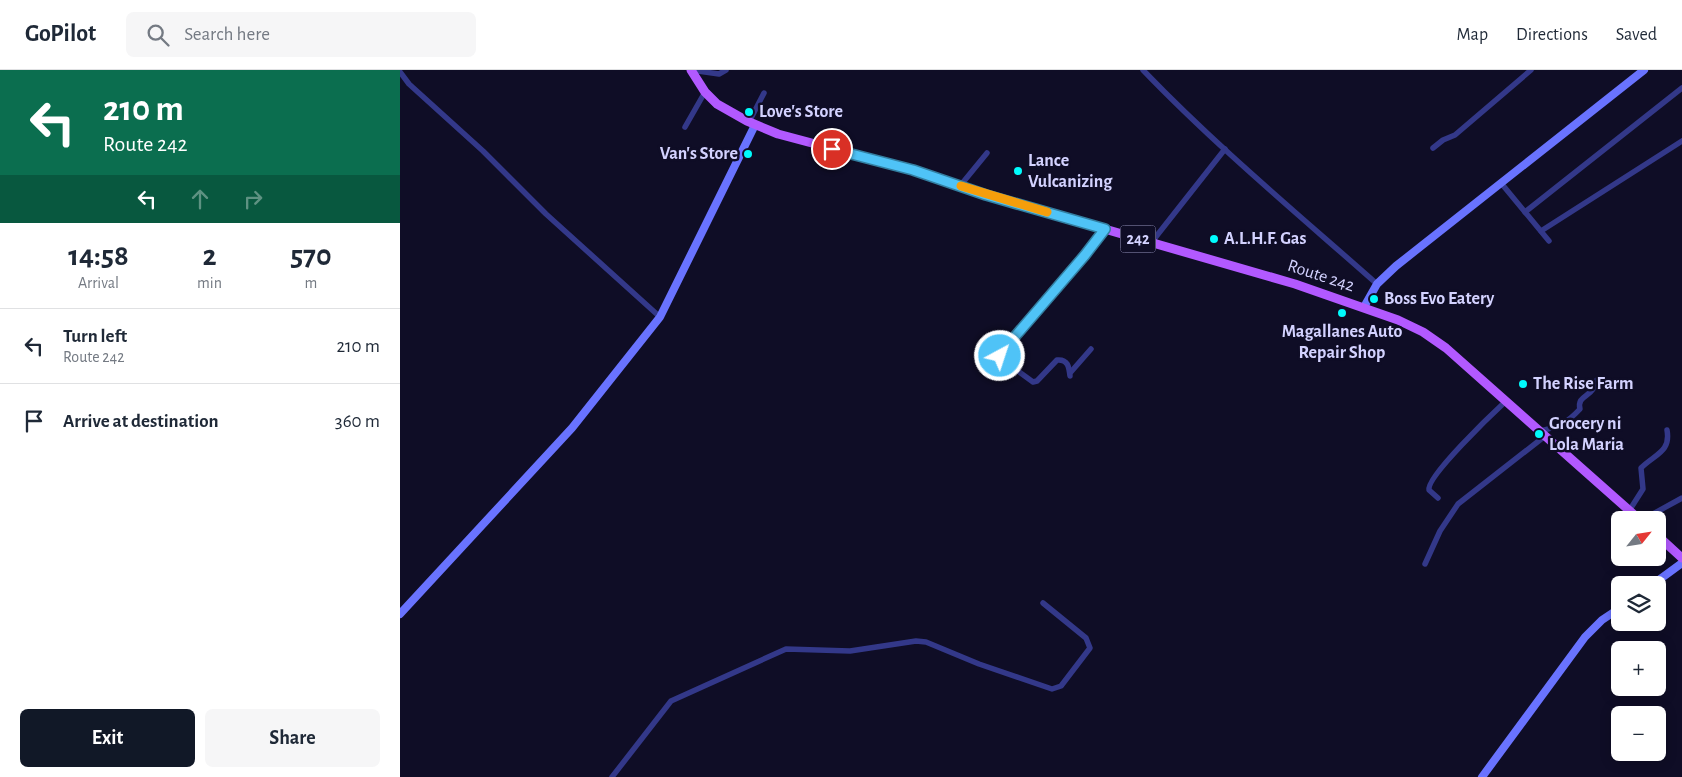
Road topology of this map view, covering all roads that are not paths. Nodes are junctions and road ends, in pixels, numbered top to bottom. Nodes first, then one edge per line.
1 (691, 70) edge
2 (726, 70) edge
3 (1143, 70) edge
4 (1531, 70) edge
5 (1644, 70) edge
6 (400, 72) edge
7 (1682, 88) edge
8 (705, 92) junction
9 (764, 93) dead end
10 (752, 123) junction
11 (685, 127) dead end
12 (1682, 141) edge
13 (1434, 148) dead end
14 (1224, 149) junction
15 (986, 153) dead end
16 (1501, 183) junction
17 (960, 186) junction
18 (1524, 212) junction
19 (1105, 229) junction
20 (1541, 231) junction
21 (1549, 241) dead end
22 (1151, 243) junction
23 (1377, 284) junction
24 (1364, 307) junction
25 (660, 317) junction
26 (1091, 349) dead end
27 (1597, 380) dead end
28 (1506, 401) junction
29 (1667, 430) dead end
30 (1542, 433) junction
31 (1438, 498) dead end
32 (1682, 498) edge
33 (1628, 510) joint
34 (1658, 511) edge
35 (1666, 543) edge
36 (1682, 558) edge
37 (1682, 563) edge
38 (1425, 564) dead end
39 (1664, 576) edge
40 (1043, 603) dead end
41 (400, 614) edge
42 (1611, 614) edge
43 (612, 777) edge
44 (1482, 777) edge

1 - 2 street
1 - 8 main road, Route 242 / 242
3 - 14 street
4 - 13 street
5 - 16 street
6 - 25 street
7 - 18 street
8 - 10 main road, Route 242 / 242
8 - 11 street
9 - 10 street
10 - 17 main road, Route 242 / 242
10 - 25 street
12 - 20 street
14 - 22 street
14 - 23 street
15 - 17 street
16 - 18 street
16 - 23 street
17 - 19 main road, Route 242 / 242
18 - 20 street
19 - 22 main road, Route 242 / 242
19 - 26 street
20 - 21 street
22 - 24 main road, Route 242 / 242
23 - 24 street
24 - 28 main road, Route 242 / 242
25 - 41 street
27 - 30 street
28 - 30 main road, Route 242 / 242
28 - 31 street
29 - 33 street
30 - 33 main road, Route 242 / 242
30 - 38 street
32 - 34 street
35 - 36 main road
37 - 39 street
40 - 43 street
42 - 44 street

